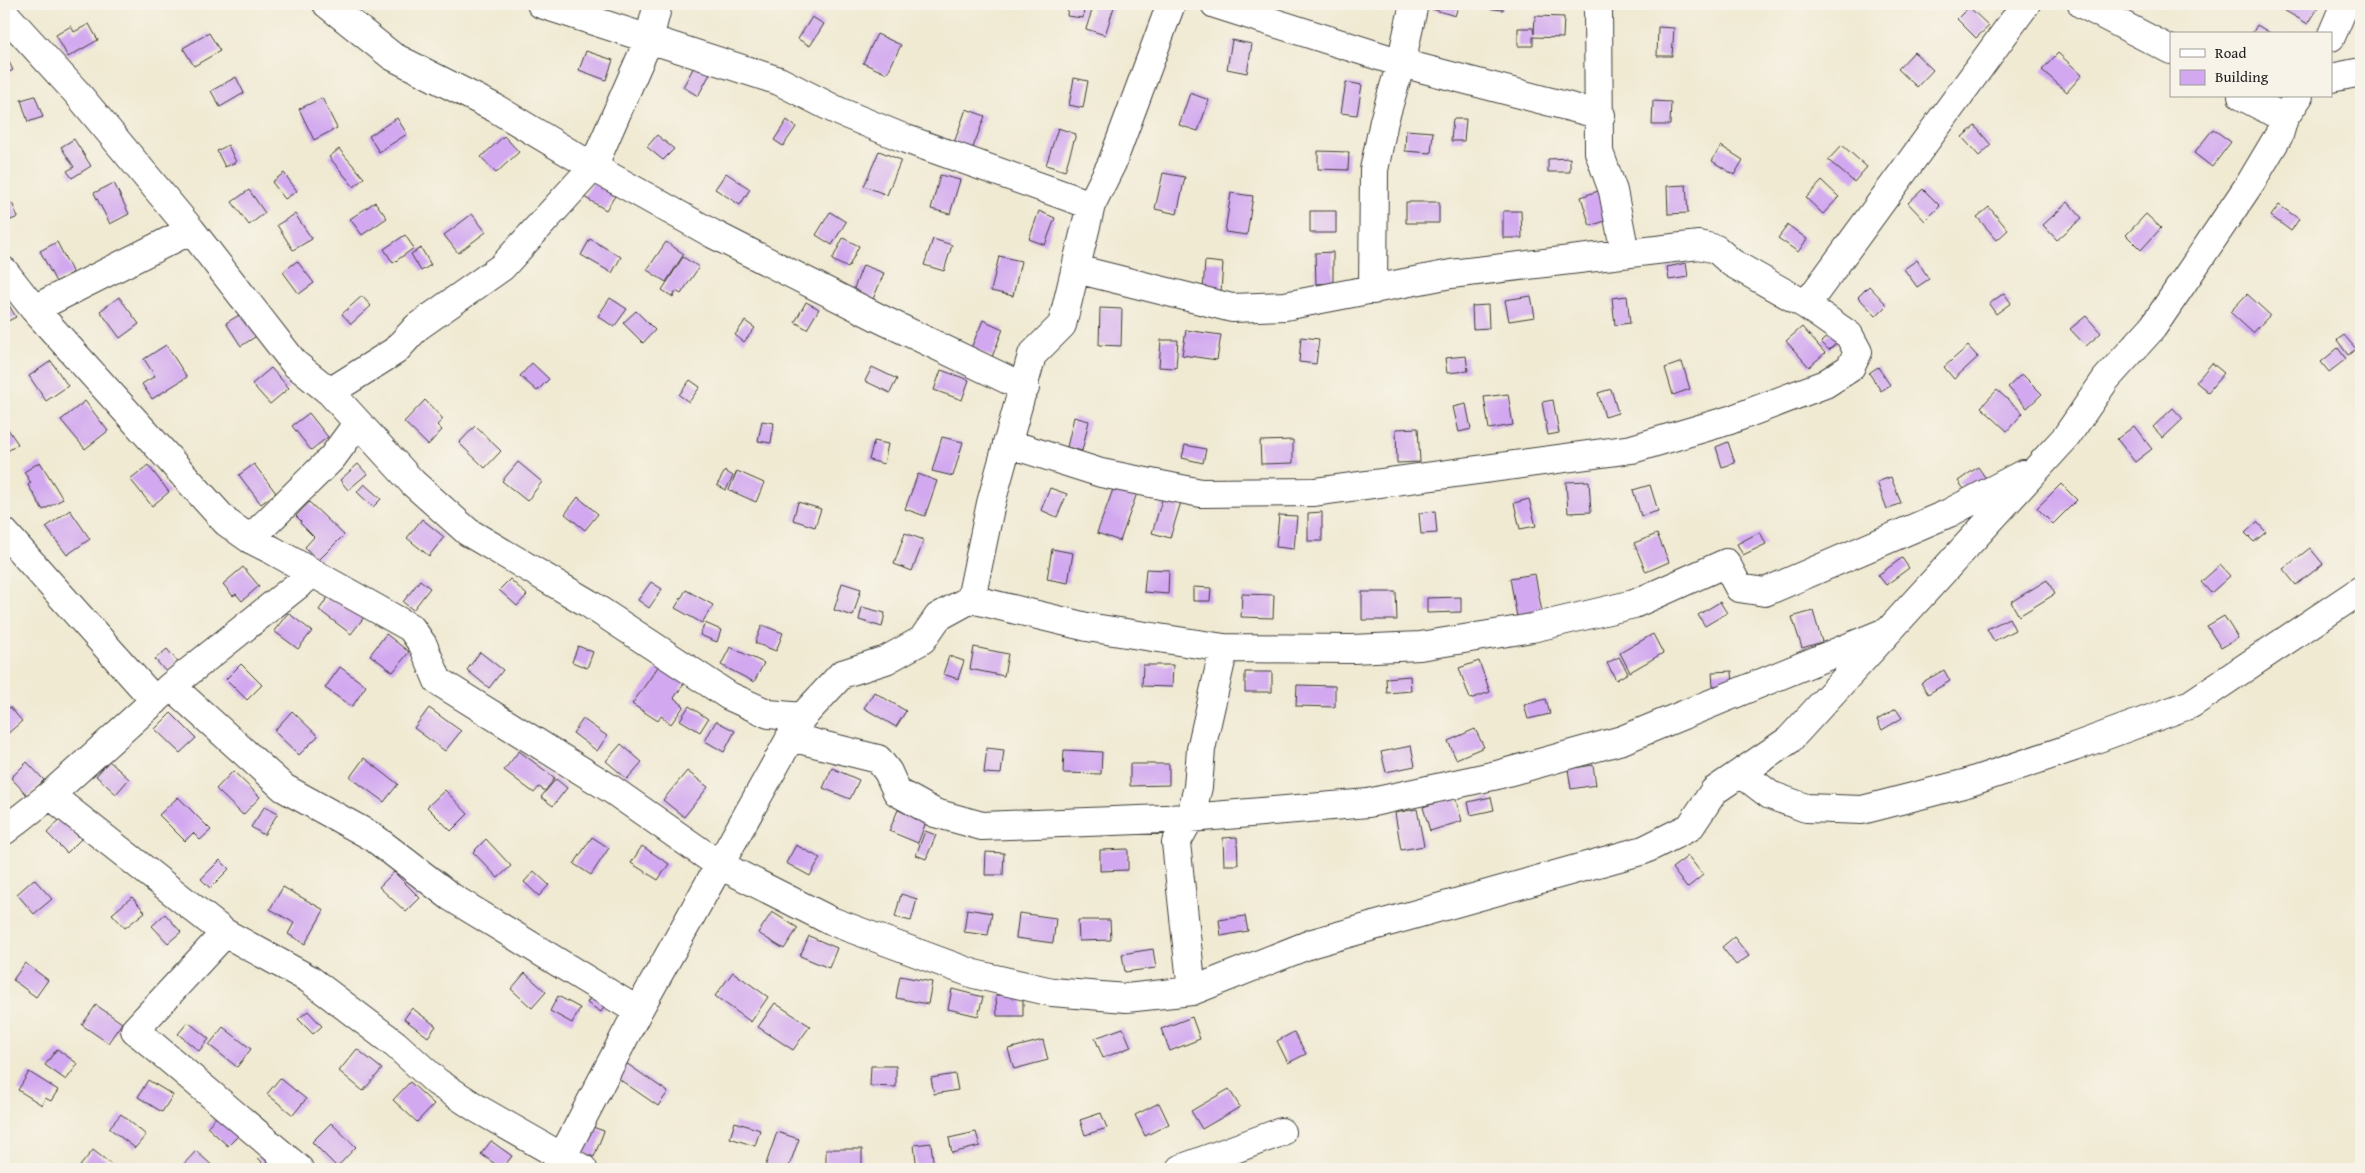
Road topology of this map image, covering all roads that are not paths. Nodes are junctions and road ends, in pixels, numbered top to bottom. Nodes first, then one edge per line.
1 (327, 4) edge
2 (541, 4) edge
3 (658, 4) edge
4 (1171, 4) edge
5 (1215, 4) edge
6 (1414, 4) edge
7 (1598, 4) edge
8 (2026, 4) edge
9 (2082, 4) edge
10 (2345, 4) edge
11 (4, 13) edge
12 (2332, 35) edge
13 (649, 39) junction
14 (2170, 49) edge
15 (1401, 63) junction
16 (2361, 72) edge
17 (2332, 78) edge
18 (2251, 98) edge
19 (2292, 107) edge
20 (1601, 115) junction
21 (592, 167) junction
22 (1091, 205) junction
23 (191, 230) junction
24 (1625, 253) junction
25 (1076, 269) junction
26 (4, 271) edge
27 (1373, 290) junction
28 (1806, 306) junction
29 (34, 309) junction
30 (1025, 388) junction
31 (330, 392) junction
32 (357, 424) junction
33 (1007, 443) junction
34 (2038, 466) junction
35 (4, 532) edge
36 (250, 539) junction
37 (312, 573) junction
38 (2361, 590) edge
39 (971, 599) junction
40 (1888, 632) junction
41 (1224, 648) junction
42 (163, 694) junction
43 (796, 727) junction
44 (1741, 773) junction
45 (50, 795) junction
46 (1190, 818) junction
47 (8, 819) edge
48 (718, 864) junction
49 (225, 933) junction
50 (1192, 991) junction
51 (638, 1011) junction
52 (1282, 1132) dead end
53 (567, 1165) edge
54 (299, 1169) edge
55 (1180, 1169) edge

1 - 21 street
2 - 13 street
3 - 13 street
4 - 22 street
5 - 15 street
6 - 15 street
7 - 20 street
8 - 28 street
9 - 14 street
10 - 12 street
11 - 23 street
13 - 21 street
13 - 22 street
15 - 20 street
15 - 27 street
16 - 17 street
18 - 19 street
19 - 34 street
20 - 24 street
21 - 30 street
21 - 31 street
22 - 25 street
23 - 29 street
23 - 31 street
24 - 27 street
24 - 28 street
25 - 27 street
25 - 30 street
26 - 29 street
28 - 33 street
29 - 36 street
30 - 33 street
31 - 32 street
32 - 36 street
32 - 43 street
33 - 39 street
34 - 40 street
34 - 41 street
35 - 42 street
36 - 37 street
37 - 42 street
37 - 48 street
38 - 44 street
39 - 41 street
39 - 43 street
40 - 44 street
40 - 46 street
41 - 46 street
42 - 45 street
42 - 51 street
43 - 46 street
43 - 48 street
44 - 50 street
45 - 47 street
45 - 49 street
46 - 50 street
48 - 50 street
48 - 51 street
49 - 53 street
49 - 54 street
51 - 53 street
52 - 55 street

